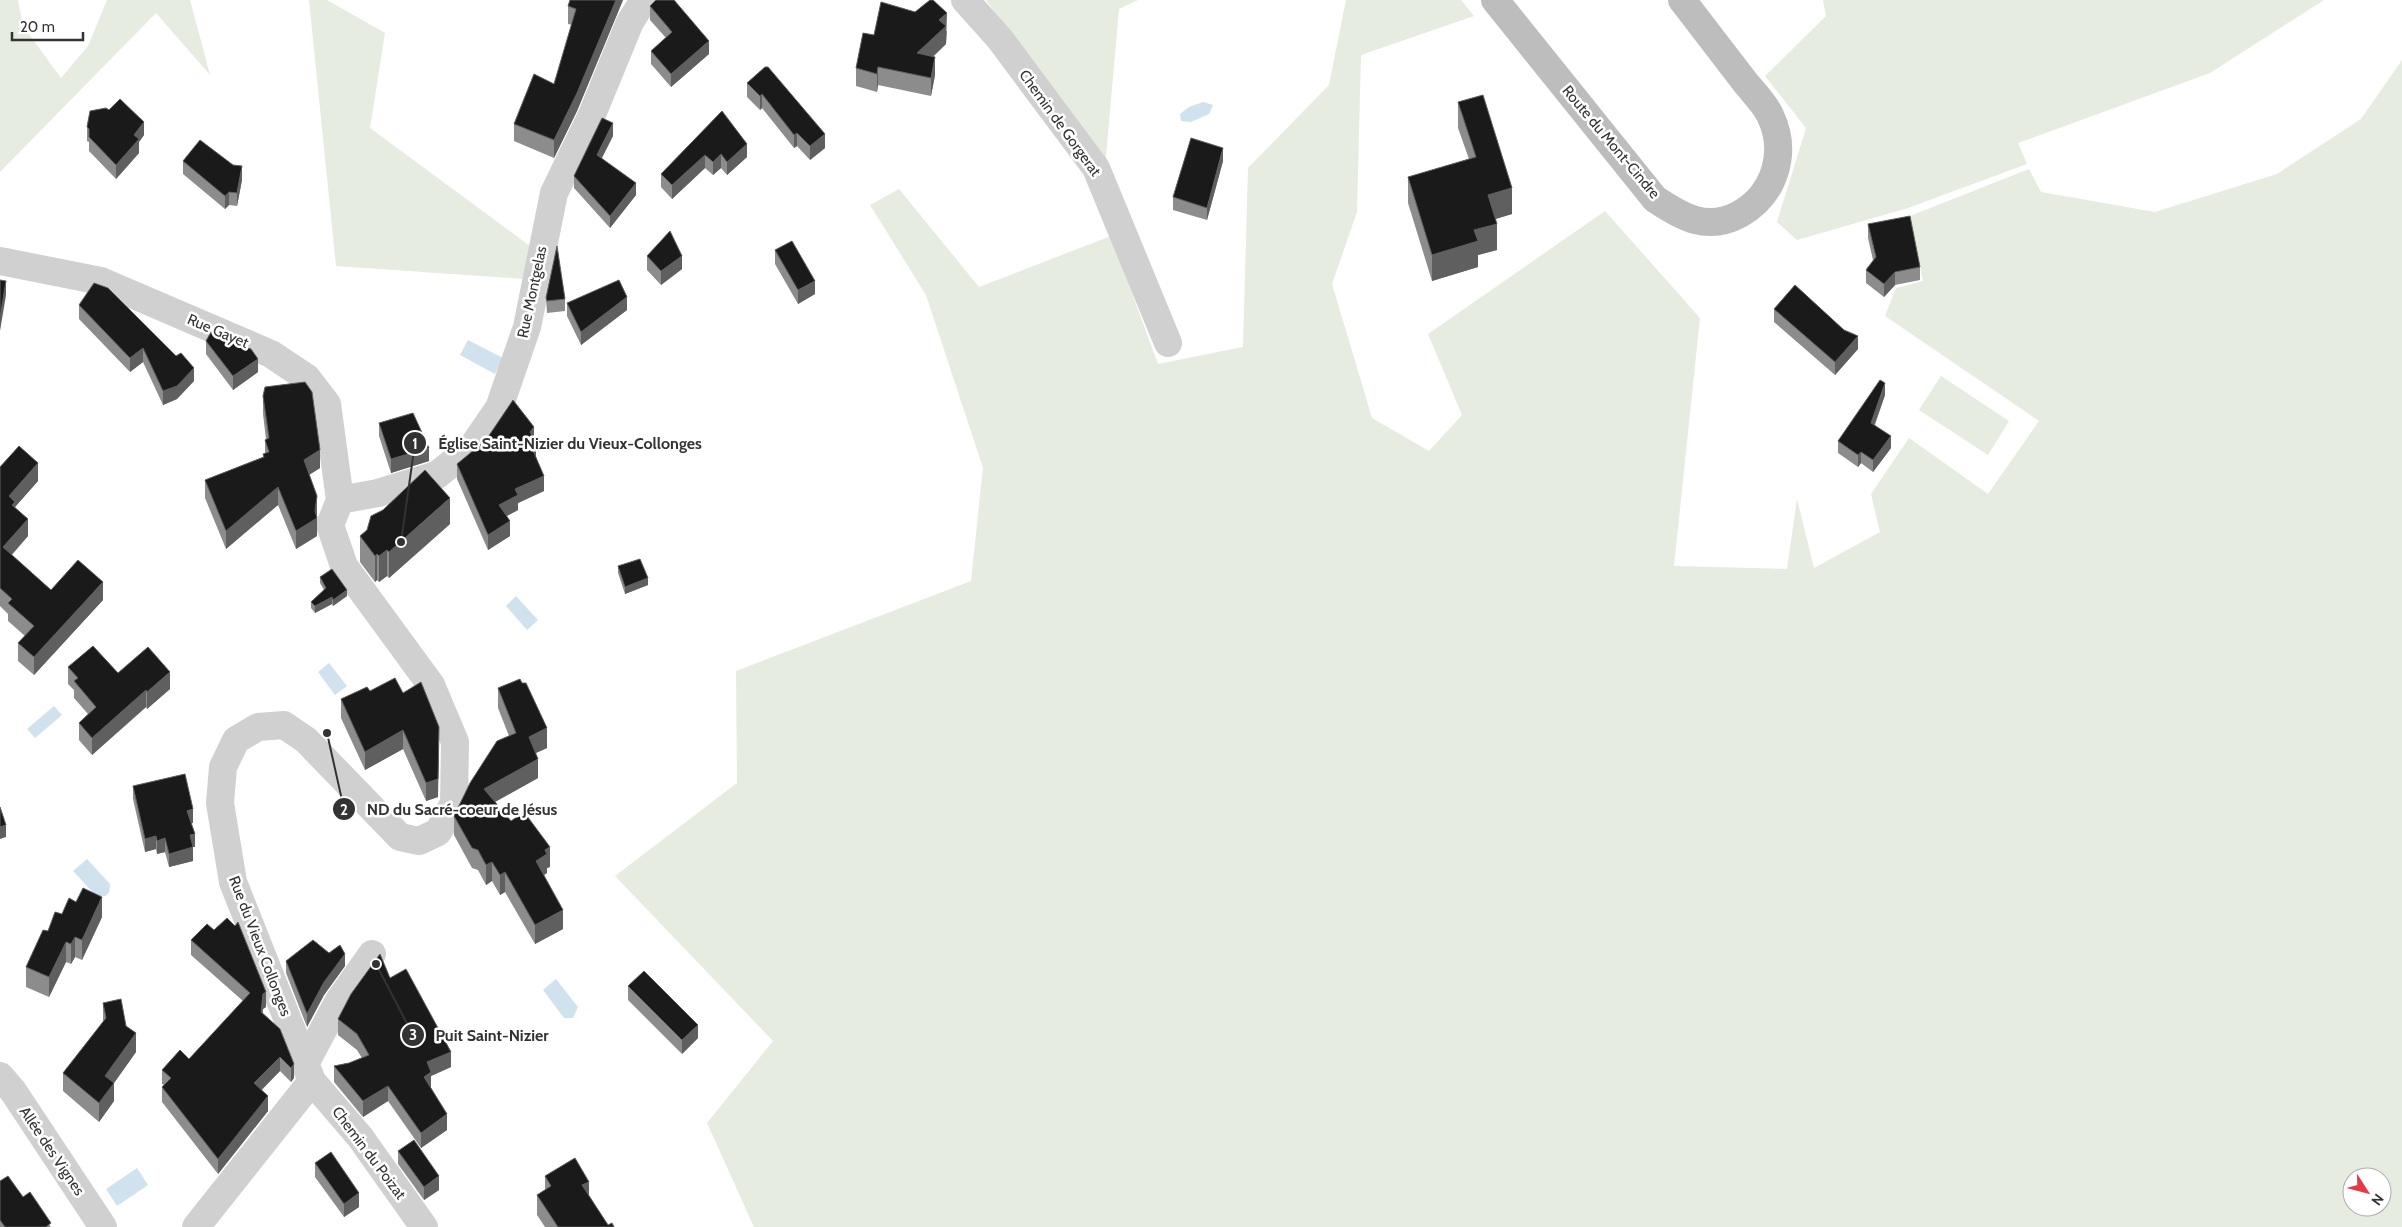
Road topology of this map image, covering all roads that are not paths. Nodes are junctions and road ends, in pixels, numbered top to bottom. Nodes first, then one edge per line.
1 (644, 0) edge
2 (965, 0) edge
3 (1495, 0) edge
4 (1682, 0) edge
5 (0, 261) edge
6 (1168, 343) dead end
7 (340, 500) junction
8 (372, 954) dead end
9 (308, 1073) junction
10 (0, 1076) edge
11 (103, 1227) edge
12 (196, 1227) edge
13 (424, 1227) edge

1 - 7 street, Rue Montgelas
2 - 6 street, Chemin de Gorgerat
3 - 4 street, Route du Mont-Cindre
5 - 7 street, Rue Gayet
7 - 9 street, Rue du Vieux Collonges
8 - 9 street
9 - 12 street
9 - 13 street, Chemin du Poizat
10 - 11 street, Allée des Vignes

